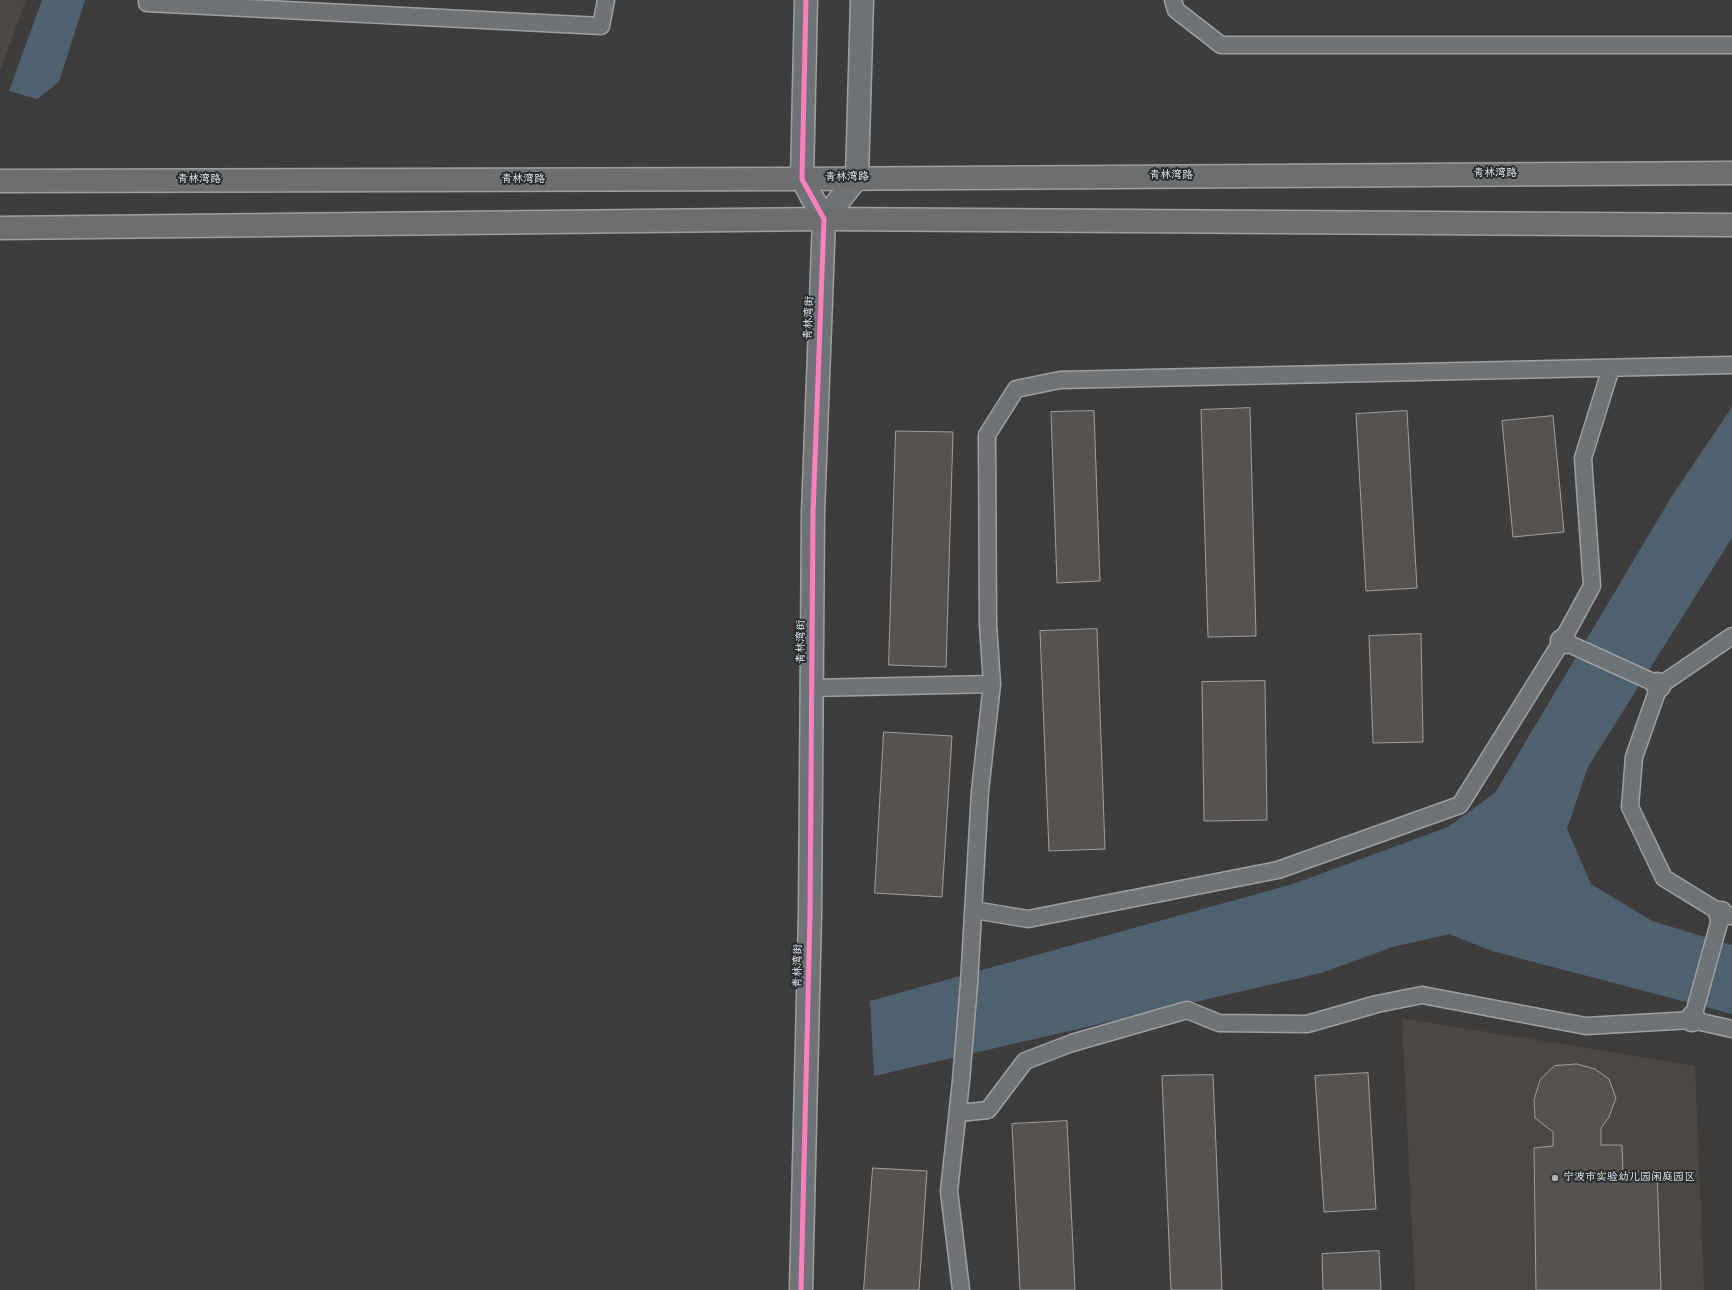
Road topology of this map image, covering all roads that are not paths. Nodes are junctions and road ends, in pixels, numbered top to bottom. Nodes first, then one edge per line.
1 (147, 0) edge
2 (606, 0) edge
3 (806, 0) edge
4 (862, 0) edge
5 (1173, 0) edge
6 (1732, 46) edge
7 (1732, 173) edge
8 (858, 178) junction
9 (802, 179) junction
10 (0, 181) edge
11 (824, 219) junction
12 (1732, 225) edge
13 (0, 228) edge
14 (1732, 365) edge
15 (1611, 368) junction
16 (1732, 636) edge
17 (1564, 642) junction
18 (992, 684) junction
19 (1658, 685) junction
20 (812, 688) junction
21 (974, 910) junction
22 (1725, 915) edge
23 (1693, 1018) junction
24 (1732, 1029) edge
25 (958, 1113) junction
26 (800, 1290) edge
27 (961, 1290) edge

1 - 2 lane
3 - 9 street
4 - 8 street
5 - 6 lane
7 - 8 main road, 青林湾路
8 - 9 main road, 青林湾路
8 - 11 street
9 - 10 main road, 青林湾路
9 - 11 street
11 - 12 main road
11 - 13 main road
11 - 20 street, 青林湾街
14 - 15 lane
15 - 17 lane
15 - 18 lane
16 - 19 lane
17 - 19 lane
17 - 21 lane
18 - 20 lane
18 - 21 lane
19 - 22 lane
20 - 26 street, 青林湾街
21 - 25 lane
22 - 23 lane
23 - 24 lane
23 - 25 lane
25 - 27 lane

